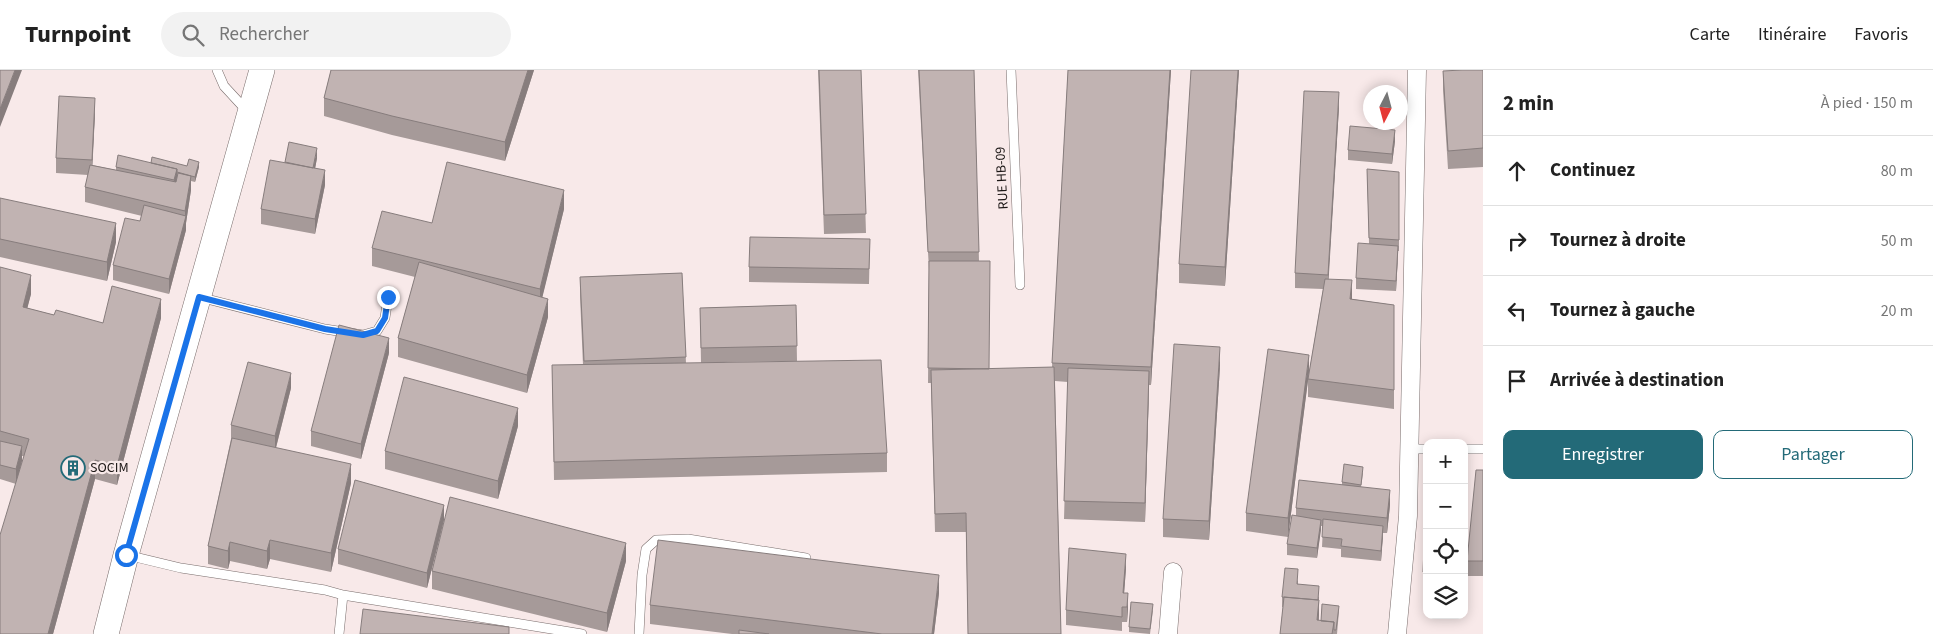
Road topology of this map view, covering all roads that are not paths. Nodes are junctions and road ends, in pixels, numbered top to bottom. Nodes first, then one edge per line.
1 (217, 70) edge
2 (262, 70) edge
3 (1010, 70) edge
4 (1417, 70) edge
5 (250, 115) junction
6 (1020, 285) dead end
7 (199, 297) junction
8 (388, 297) dead end
9 (1418, 449) edge
10 (1468, 449) edge
11 (1483, 449) edge
12 (126, 555) junction
13 (806, 558) edge
14 (1173, 572) dead end
15 (343, 595) junction
16 (106, 634) edge
17 (339, 634) edge
18 (582, 634) edge
19 (639, 634) edge
20 (1168, 634) edge
21 (1397, 634) edge

1 - 5 lane
2 - 5 street
3 - 6 lane, RUE HB-09
4 - 9 street
5 - 7 street
7 - 8 lane
7 - 12 street
9 - 21 street
10 - 11 lane
12 - 15 lane
12 - 16 street
13 - 19 lane
14 - 20 street
15 - 17 lane
15 - 18 lane

